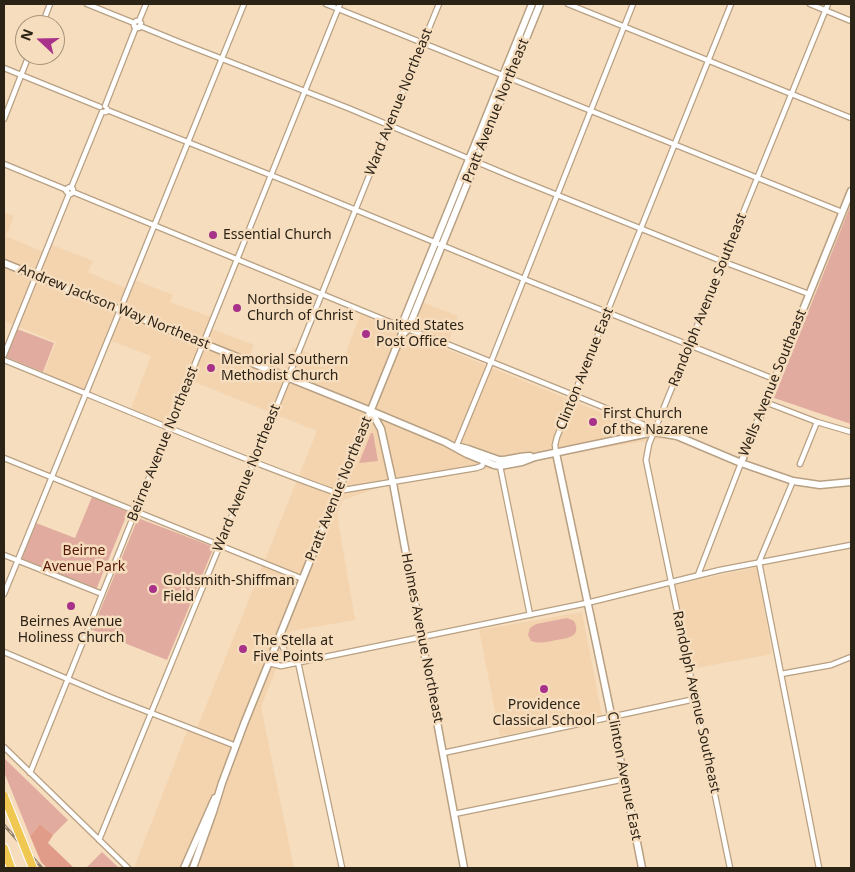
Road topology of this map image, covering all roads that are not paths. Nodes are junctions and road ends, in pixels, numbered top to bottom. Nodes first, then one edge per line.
1 (87, 4) edge
2 (146, 4) edge
3 (244, 4) edge
4 (326, 4) edge
5 (439, 4) edge
6 (532, 4) edge
7 (540, 4) edge
8 (568, 4) edge
9 (633, 4) edge
10 (731, 4) edge
11 (810, 4) edge
12 (828, 4) edge
13 (339, 6) edge
14 (826, 10) junction
15 (851, 21) edge
16 (137, 24) junction
17 (625, 26) junction
18 (423, 43) junction
19 (222, 59) junction
20 (708, 61) junction
21 (25, 65) edge
22 (4, 68) edge
23 (21, 75) junction
24 (507, 77) junction
25 (305, 92) junction
26 (791, 94) junction
27 (104, 109) junction
28 (591, 110) junction
29 (4, 118) edge
30 (851, 118) edge
31 (389, 125) junction
32 (188, 142) junction
33 (674, 144) junction
34 (473, 159) junction
35 (4, 164) edge
36 (271, 176) junction
37 (757, 178) junction
38 (70, 191) junction
39 (851, 191) edge
40 (558, 194) junction
41 (354, 210) junction
42 (842, 212) junction
43 (155, 225) junction
44 (641, 228) junction
45 (439, 244) junction
46 (237, 260) junction
47 (4, 262) edge
48 (724, 262) junction
49 (36, 275) junction
50 (524, 279) junction
51 (321, 294) junction
52 (808, 294) junction
53 (120, 310) junction
54 (608, 312) junction
55 (404, 328) junction
56 (204, 343) junction
57 (690, 346) junction
58 (4, 355) edge
59 (4, 360) edge
60 (491, 362) junction
61 (288, 377) junction
62 (774, 379) junction
63 (86, 394) junction
64 (574, 396) junction
65 (765, 402) junction
66 (371, 411) junction
67 (817, 422) junction
68 (169, 428) junction
69 (654, 432) junction
70 (851, 432) edge
71 (456, 447) junction
72 (556, 453) junction
73 (535, 457) junction
74 (4, 458) edge
75 (484, 461) junction
76 (254, 462) junction
77 (741, 463) junction
78 (800, 464) dead end
79 (500, 466) junction
80 (52, 477) junction
81 (793, 481) junction
82 (851, 482) edge
83 (393, 483) junction
84 (338, 492) junction
85 (136, 511) junction
86 (219, 545) junction
87 (851, 545) edge
88 (4, 555) edge
89 (18, 560) junction
90 (759, 562) junction
91 (698, 575) junction
92 (303, 579) junction
93 (671, 582) junction
94 (4, 594) edge
95 (102, 594) junction
96 (587, 603) junction
97 (530, 615) junction
98 (421, 636) junction
99 (279, 639) junction
100 (4, 652) edge
101 (851, 657) edge
102 (298, 662) junction
103 (269, 663) junction
104 (781, 674) junction
105 (68, 678) junction
106 (695, 699) junction
107 (150, 712) junction
108 (613, 718) junction
109 (236, 746) junction
110 (4, 747) edge
111 (443, 753) junction
112 (30, 772) junction
113 (625, 778) junction
114 (222, 783) junction
115 (4, 796) edge
116 (454, 814) junction
117 (99, 840) junction
118 (4, 848) edge
119 (11, 868) edge
120 (33, 868) edge
121 (128, 868) edge
122 (184, 868) edge
123 (193, 868) edge
124 (342, 868) edge
125 (464, 868) edge
126 (642, 868) edge
127 (730, 868) edge
128 (819, 868) edge

1 - 16 street
2 - 16 street
3 - 19 street
4 - 13 street
5 - 18 street, Ward Avenue Northeast
6 - 24 main road, Pratt Avenue Northeast
7 - 24 main road, Pratt Avenue Northeast
8 - 17 street
9 - 17 street
10 - 20 street, Clinton Avenue East
11 - 14 street
12 - 14 street, Randolph Avenue Southeast
13 - 18 street
13 - 25 street, Beirne Avenue Northeast
14 - 15 street
14 - 26 street, Randolph Avenue Southeast
16 - 19 street
16 - 27 street
17 - 20 street
17 - 28 street
18 - 24 street
18 - 31 street, Ward Avenue Northeast
19 - 25 street
19 - 32 street
20 - 26 street
20 - 33 street, Clinton Avenue East
21 - 23 street
22 - 23 street
23 - 27 street
23 - 29 street
24 - 28 street
24 - 34 main road, Pratt Avenue Northeast
25 - 31 street
25 - 36 street, Beirne Avenue Northeast
26 - 30 street
26 - 37 street, Randolph Avenue Southeast
27 - 32 street
27 - 38 street
28 - 33 street
28 - 40 street
31 - 34 street
31 - 41 street, Ward Avenue Northeast
32 - 36 street
32 - 43 street
33 - 37 street
33 - 44 street, Clinton Avenue East
34 - 40 street
34 - 45 main road, Pratt Avenue Northeast
35 - 38 street
36 - 41 street
36 - 46 street, Beirne Avenue Northeast
37 - 42 street
37 - 48 street, Randolph Avenue Southeast
38 - 43 street
38 - 49 street
39 - 42 main road, Wells Avenue Southeast
40 - 44 street
40 - 50 street
41 - 45 street
41 - 51 street, Ward Avenue Northeast
42 - 52 main road, Wells Avenue Southeast
43 - 46 street
43 - 53 street
44 - 48 street
44 - 54 street, Clinton Avenue East
45 - 50 street
45 - 55 main road, Pratt Avenue Northeast
46 - 51 street
46 - 56 street, Beirne Avenue Northeast
47 - 49 main road, Andrew Jackson Way Northeast
48 - 52 street
48 - 57 street, Randolph Avenue Southeast
49 - 53 main road, Andrew Jackson Way Northeast
49 - 58 street
50 - 54 street
50 - 60 street
51 - 55 street
51 - 61 street, Ward Avenue Northeast
52 - 62 main road, Wells Avenue Southeast
53 - 56 main road, Andrew Jackson Way Northeast
53 - 63 street
54 - 57 street
54 - 64 street, Clinton Avenue East
55 - 60 street
55 - 66 main road, Pratt Avenue Northeast
56 - 61 main road, Andrew Jackson Way Northeast
56 - 68 street, Beirne Avenue Northeast
57 - 62 street
57 - 69 street, Randolph Avenue Southeast
59 - 63 street
60 - 64 street
60 - 71 street
61 - 66 main road, Andrew Jackson Way Northeast
61 - 76 street, Ward Avenue Northeast
62 - 65 main road, Wells Avenue Southeast
63 - 68 street
63 - 80 street
64 - 69 street
64 - 72 street, Clinton Avenue East
65 - 67 street
65 - 77 main road, Wells Avenue Southeast
66 - 71 main road, Andrew Jackson Way Northeast
66 - 83 main road, Holmes Avenue Northeast
66 - 84 main road, Pratt Avenue Northeast
67 - 70 street
67 - 78 street
68 - 76 street
68 - 85 street, Beirne Avenue Northeast
69 - 72 main road
69 - 77 main road
69 - 93 street, Randolph Avenue Southeast
71 - 73 main road
71 - 75 main road, Andrew Jackson Way Northeast
72 - 73 main road
72 - 96 main road, Clinton Avenue East
73 - 79 main road
74 - 80 street
75 - 79 main road, Andrew Jackson Way Northeast
75 - 83 street
76 - 84 street
76 - 86 street, Ward Avenue Northeast
77 - 81 main road
77 - 91 street, Wells Avenue Southeast
79 - 97 street
80 - 85 street
80 - 89 street
81 - 82 main road
81 - 90 street
83 - 84 street
83 - 98 main road, Holmes Avenue Northeast
84 - 92 main road, Pratt Avenue Northeast
85 - 86 street
85 - 95 street, Beirne Avenue Northeast
86 - 92 street
86 - 107 street, Ward Avenue Northeast
87 - 90 street
88 - 89 street
89 - 94 street
89 - 95 street
90 - 91 street
90 - 104 street
91 - 93 street
92 - 99 main road, Pratt Avenue Northeast
93 - 96 street
93 - 106 street, Randolph Avenue Southeast
95 - 105 street, Beirne Avenue Northeast
96 - 97 street
96 - 108 main road, Clinton Avenue East
97 - 98 street
98 - 102 street
98 - 111 main road, Holmes Avenue Northeast
99 - 102 street
99 - 103 main road, Pratt Avenue Northeast
100 - 105 street
101 - 104 street
102 - 103 street
102 - 124 street
103 - 109 main road, Pratt Avenue Northeast
104 - 128 street
105 - 107 street
105 - 112 street, Beirne Avenue Northeast
106 - 108 street
106 - 127 street, Randolph Avenue Southeast
107 - 109 street
107 - 117 street, Ward Avenue Northeast
108 - 111 street
108 - 113 main road, Clinton Avenue East
109 - 114 main road, Pratt Avenue Northeast
110 - 112 street
111 - 116 main road, Holmes Avenue Northeast
112 - 117 street
113 - 116 street
113 - 126 main road, Clinton Avenue East
114 - 122 main road, Pratt Avenue Northeast
114 - 123 main road, Pratt Avenue Northeast
115 - 120 highway, bridge
116 - 125 main road, Holmes Avenue Northeast
117 - 121 street
118 - 119 highway

